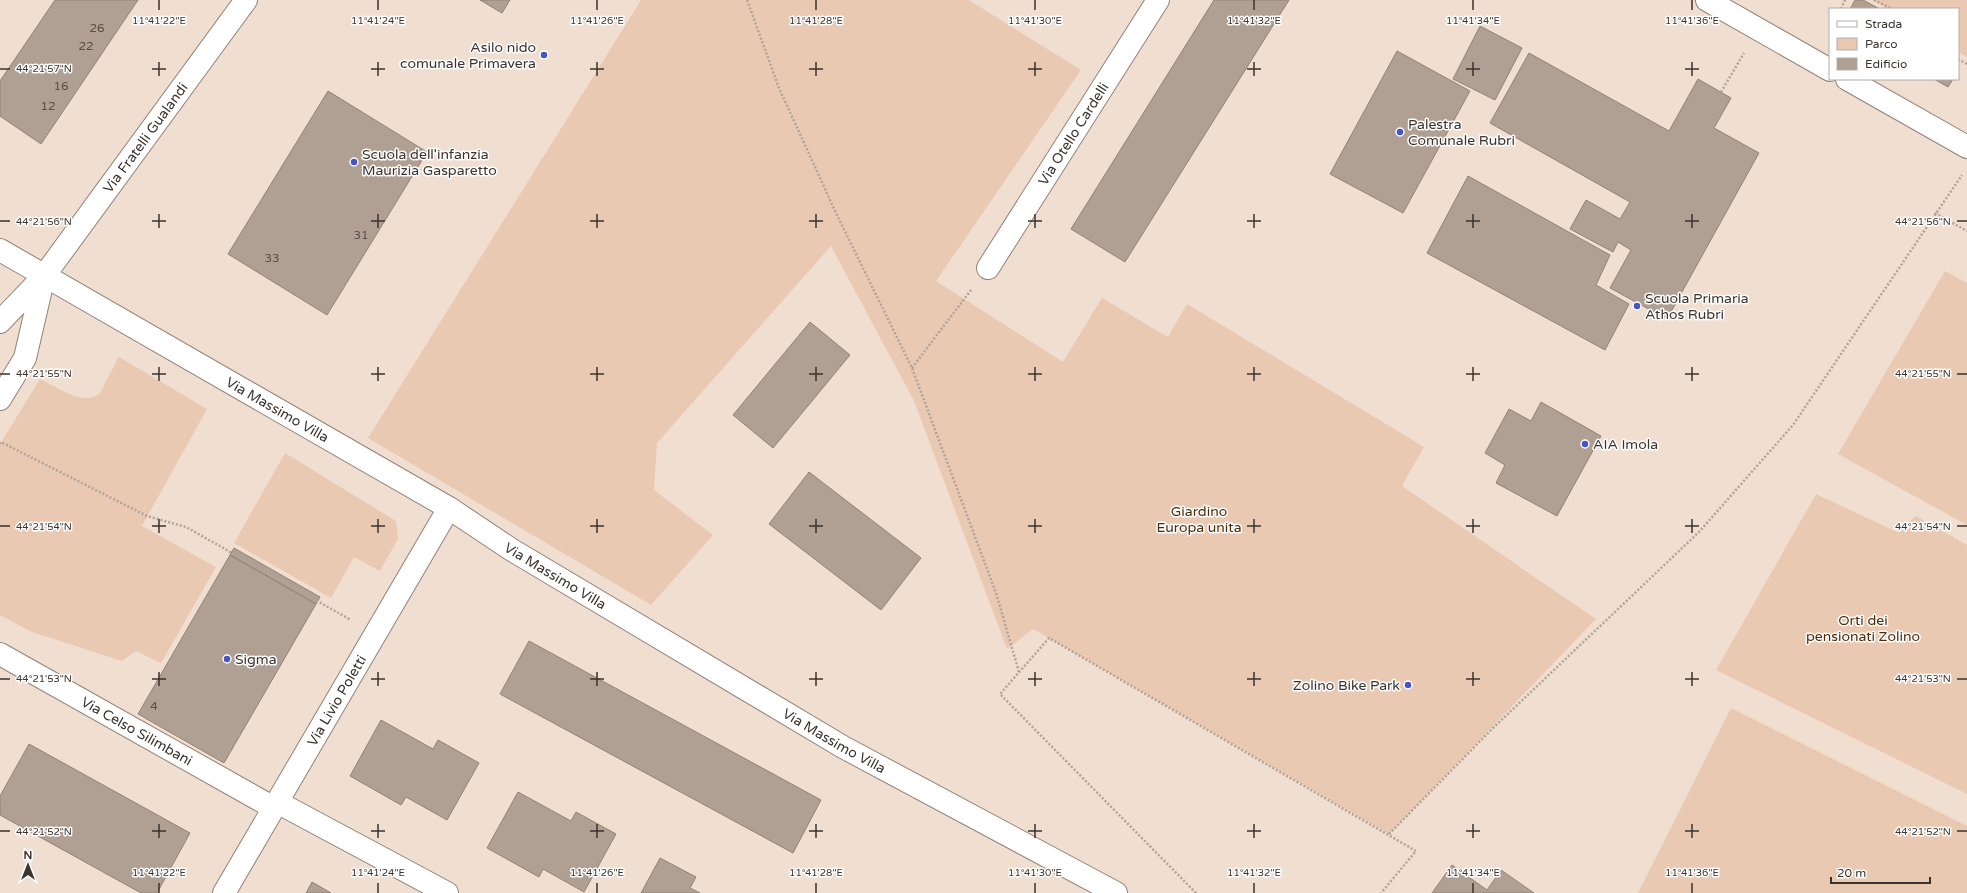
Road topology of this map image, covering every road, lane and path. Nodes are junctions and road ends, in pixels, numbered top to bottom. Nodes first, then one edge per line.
1 (246, 0) edge
2 (747, 0) edge
3 (1158, 0) edge
4 (1707, 0) edge
5 (1874, 0) edge
6 (1890, 8) edge
7 (1746, 50) dead end
8 (1829, 69) edge
9 (1849, 80) edge
10 (1721, 92) dead end
11 (1967, 147) edge
12 (1963, 173) dead end
13 (1935, 213) junction
14 (1967, 231) edge
15 (0, 250) edge
16 (988, 268) joint
17 (44, 276) junction
18 (0, 322) edge
19 (912, 368) junction
20 (0, 399) edge
21 (0, 444) edge
22 (449, 508) junction
23 (328, 606) dead end
24 (0, 654) edge
25 (1019, 672) junction
26 (276, 805) junction
27 (1389, 834) junction
28 (224, 893) edge
29 (447, 893) edge
30 (1116, 893) edge
31 (1196, 893) edge
32 (1381, 893) edge

1 - 17 street, Via Fratelli Gualandi
2 - 19 path
3 - 16 street, Via Otello Cardelli
4 - 8 street
5 - 6 path
7 - 10 path
9 - 11 street
12 - 13 path
13 - 14 path
13 - 27 path
15 - 17 street, Via Massimo Villa
16 - 19 path
17 - 18 street, Via Fratelli Gualandi
17 - 20 street, Via Fratelli Gualandi
17 - 22 street, Via Massimo Villa
19 - 25 path
21 - 23 path
22 - 26 street, Via Livio Poletti
22 - 30 street, Via Massimo Villa
24 - 26 street, Via Celso Silimbani
25 - 27 path
25 - 31 path
26 - 28 street, Via Livio Poletti
26 - 29 street, Via Celso Silimbani
27 - 32 path

